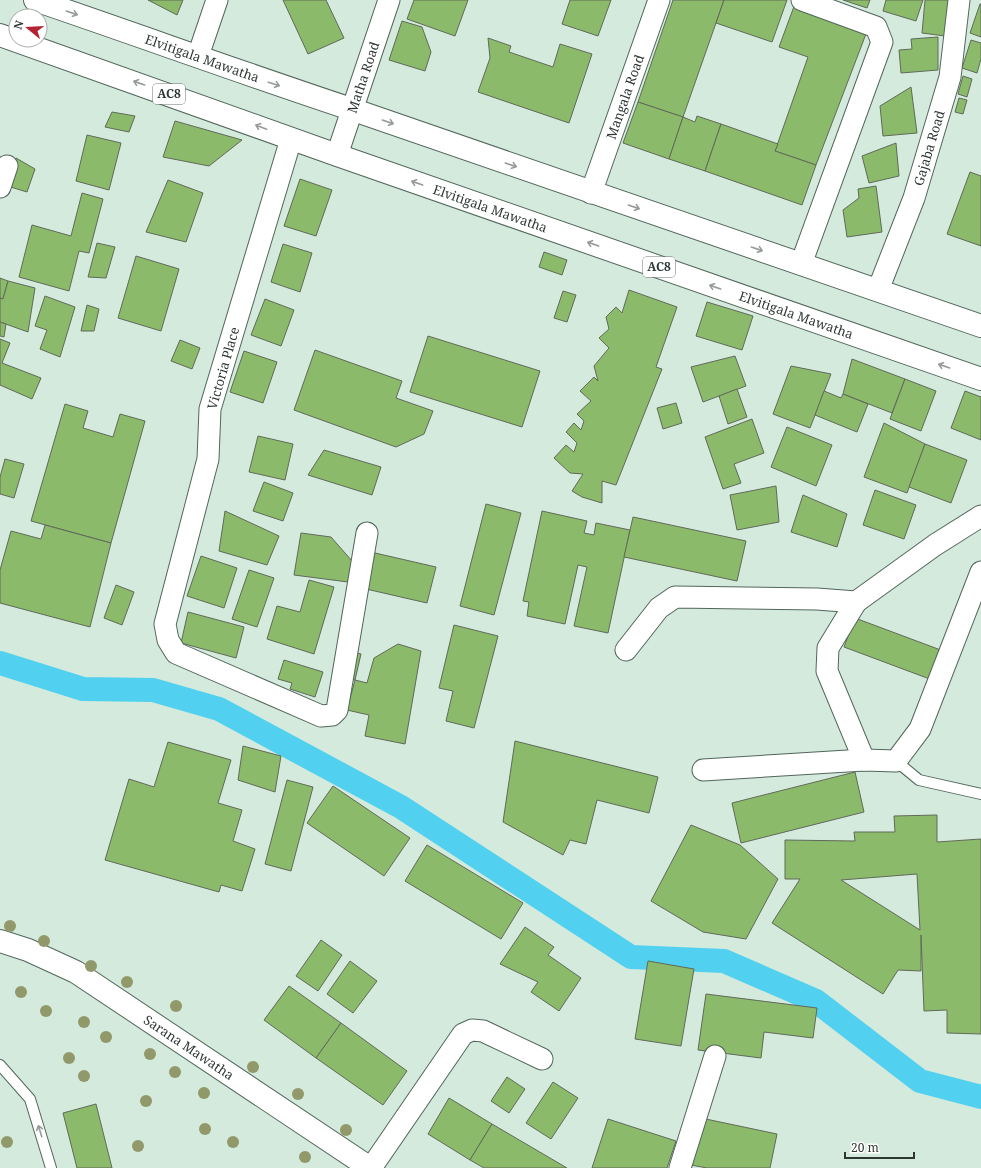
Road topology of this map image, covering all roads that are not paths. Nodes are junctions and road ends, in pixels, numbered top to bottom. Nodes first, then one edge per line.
1 (36, 0) edge
2 (217, 0) edge
3 (389, 0) edge
4 (659, 0) edge
5 (959, 0) edge
6 (808, 1) edge
7 (0, 35) edge
8 (198, 56) junction
9 (351, 109) junction
10 (291, 139) junction
11 (337, 155) junction
12 (7, 166) dead end
13 (0, 187) edge
14 (591, 193) junction
15 (801, 264) junction
16 (878, 290) junction
17 (981, 326) edge
18 (981, 379) edge
19 (981, 516) edge
20 (367, 534) dead end
21 (981, 572) edge
22 (856, 602) junction
23 (626, 650) dead end
24 (864, 760) junction
25 (896, 762) junction
26 (703, 770) dead end
27 (981, 794) edge
28 (0, 941) edge
29 (715, 1056) dead end
30 (542, 1059) dead end
31 (0, 1064) edge
32 (51, 1168) edge
33 (370, 1168) edge
34 (680, 1168) edge

1 -> 8 main road, Elvitigala Mawatha
2 - 8 street
3 - 9 street, Matha Road
4 - 14 street, Mangala Road
5 - 16 street, Gajaba Road
6 - 15 street
10 -> 7 main road, Elvitigala Mawatha / AC8
8 -> 9 main road, Elvitigala Mawatha
9 - 11 street, Matha Road
9 -> 14 main road, Elvitigala Mawatha
10 - 11 main road, Elvitigala Mawatha / AC8
10 - 20 street, Victoria Place
18 -> 11 main road, Elvitigala Mawatha / AC8
12 - 13 street
14 -> 15 main road, Elvitigala Mawatha
15 - 16 main road, Elvitigala Mawatha
16 - 17 main road, Elvitigala Mawatha
19 - 22 street
21 - 25 street
22 - 23 street
22 - 24 street
24 - 25 street
24 - 26 street
25 - 27 lane
28 - 33 main road, Sarana Mawatha
29 - 34 street
30 - 33 street
32 -> 31 lane

